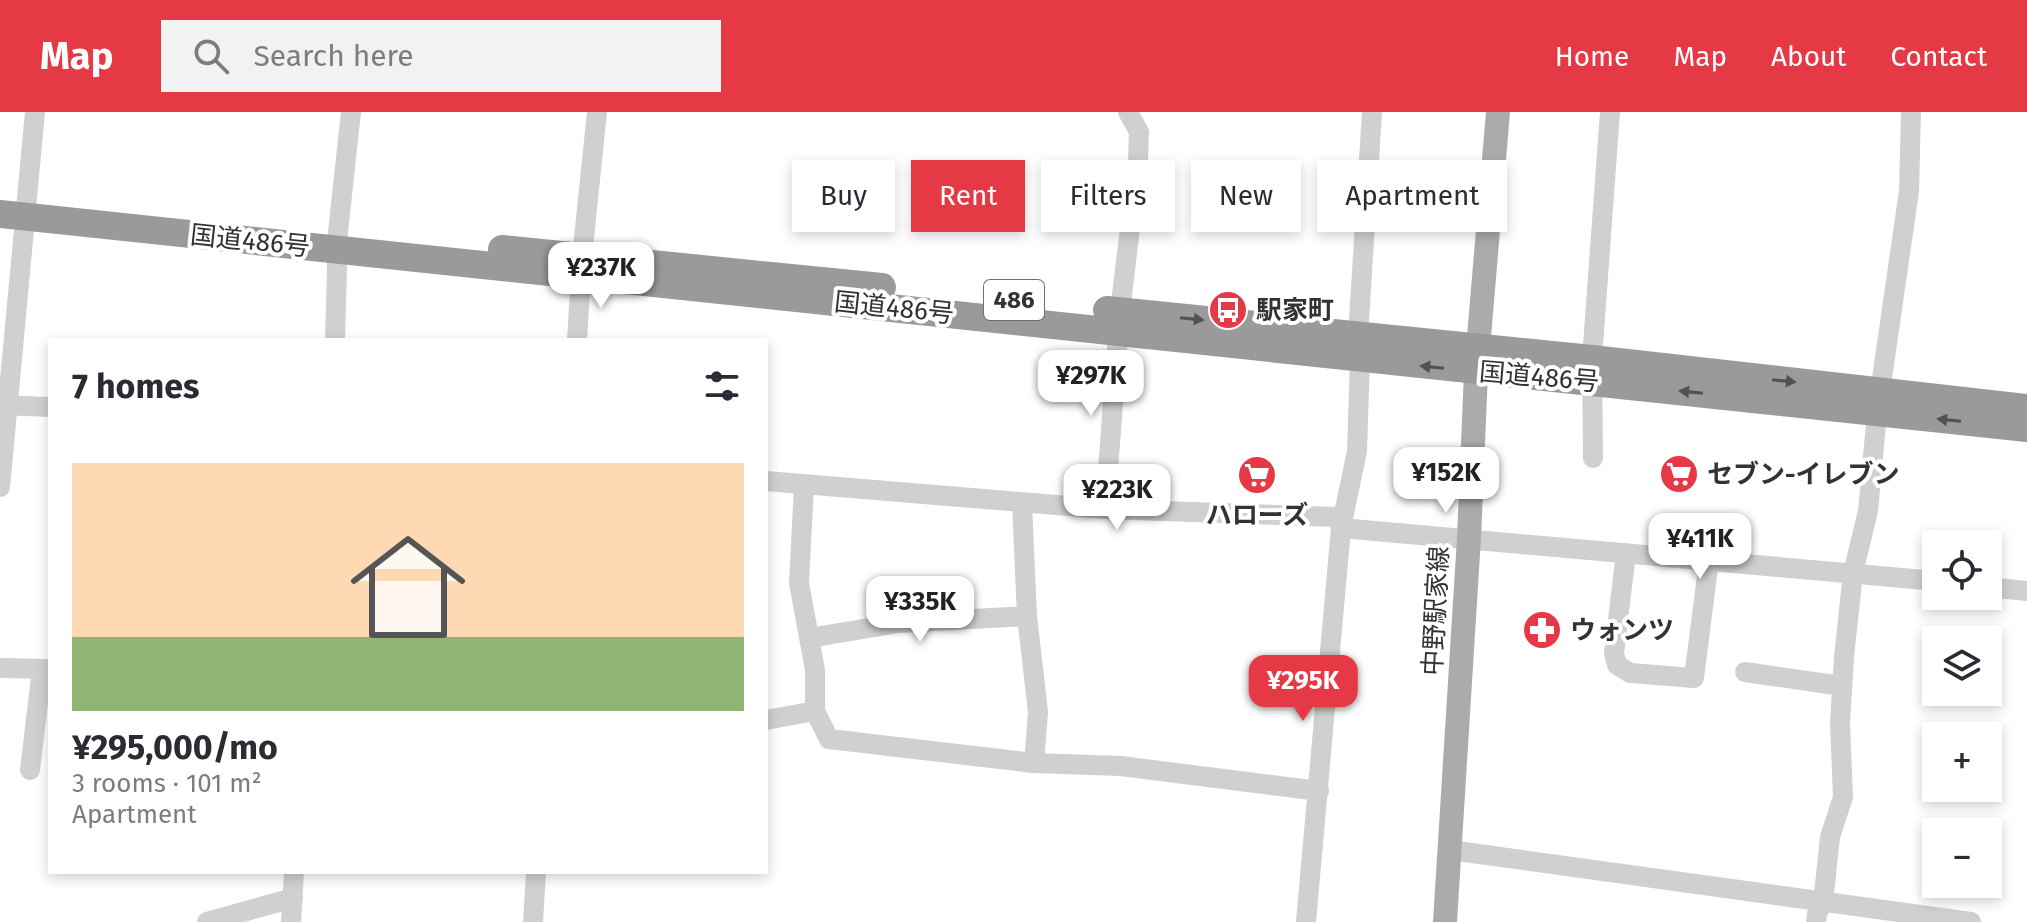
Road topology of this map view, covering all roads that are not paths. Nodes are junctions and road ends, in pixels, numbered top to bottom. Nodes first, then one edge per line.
1 (35, 112) edge
2 (351, 112) edge
3 (597, 112) edge
4 (1128, 112) edge
5 (1372, 112) edge
6 (1498, 112) edge
7 (1610, 112) edge
8 (1911, 112) edge
9 (13, 206) edge
10 (339, 242) junction
11 (582, 267) junction
12 (1120, 321) junction
13 (335, 338) edge
14 (577, 338) edge
15 (1359, 348) junction
16 (1477, 360) junction
17 (1592, 370) junction
18 (1879, 402) junction
19 (4, 405) edge
20 (48, 407) edge
21 (2027, 408) edge
22 (2027, 428) edge
23 (1593, 458) dead end
24 (768, 481) edge
25 (804, 485) junction
26 (0, 487) edge
27 (1022, 503) junction
28 (1105, 509) junction
29 (1341, 528) junction
30 (1469, 538) junction
31 (1626, 553) junction
32 (1709, 560) junction
33 (1853, 573) junction
34 (1922, 580) edge
35 (2002, 588) edge
36 (2027, 591) edge
37 (1027, 616) junction
38 (809, 638) junction
39 (0, 668) edge
40 (46, 669) edge
41 (1745, 672) dead end
42 (1842, 686) junction
43 (815, 711) junction
44 (768, 720) edge
45 (1034, 763) junction
46 (30, 770) dead end
47 (1319, 791) junction
48 (1450, 850) junction
49 (294, 874) edge
50 (536, 874) edge
51 (293, 898) junction
52 (1820, 912) edge
53 (207, 922) edge
54 (291, 922) edge
55 (533, 922) edge
56 (1306, 922) edge
57 (1445, 922) edge
58 (1971, 922) edge

1 - 9 street
2 - 10 street
3 - 11 street
4 - 12 street
5 - 15 street
6 - 16 main road, 中野駅家線
7 - 17 street
8 - 18 street
9 - 10 highway, 国道486号 / 486
9 - 19 street
10 - 11 highway, 国道486号 / 486
10 - 13 street
11 - 12 highway, 国道486号 / 486
11 - 14 street
12 - 15 highway, 国道486号 / 486
12 - 28 street
15 - 16 highway, 国道486号 / 486
15 - 29 street
16 - 17 highway, 国道486号 / 486
16 - 30 main road, 中野駅家線
17 - 18 highway, 国道486号 / 486
17 - 23 street
18 - 21 highway, 国道486号 / 486
22 -> 18 highway, 国道486号 / 486
18 - 33 street
19 - 20 street
19 - 26 street
24 - 25 street
25 - 27 street
25 - 38 street
27 - 28 street
27 - 37 street
28 - 29 street
29 - 30 street
29 - 47 street
30 - 31 street
30 - 48 main road, 中野駅家線
31 - 32 street
31 - 32 street
32 - 33 street
33 - 34 street
33 - 42 street
35 - 36 street
37 - 38 street
37 - 45 street
38 - 43 street
39 - 40 street
40 - 46 street
41 - 42 street
42 - 52 street
43 - 44 street
43 - 45 street
45 - 47 street
47 - 56 street
48 - 52 street
48 - 57 main road, 中野駅家線
49 - 51 street
50 - 55 street
51 - 53 street
51 - 54 street
52 - 58 street

